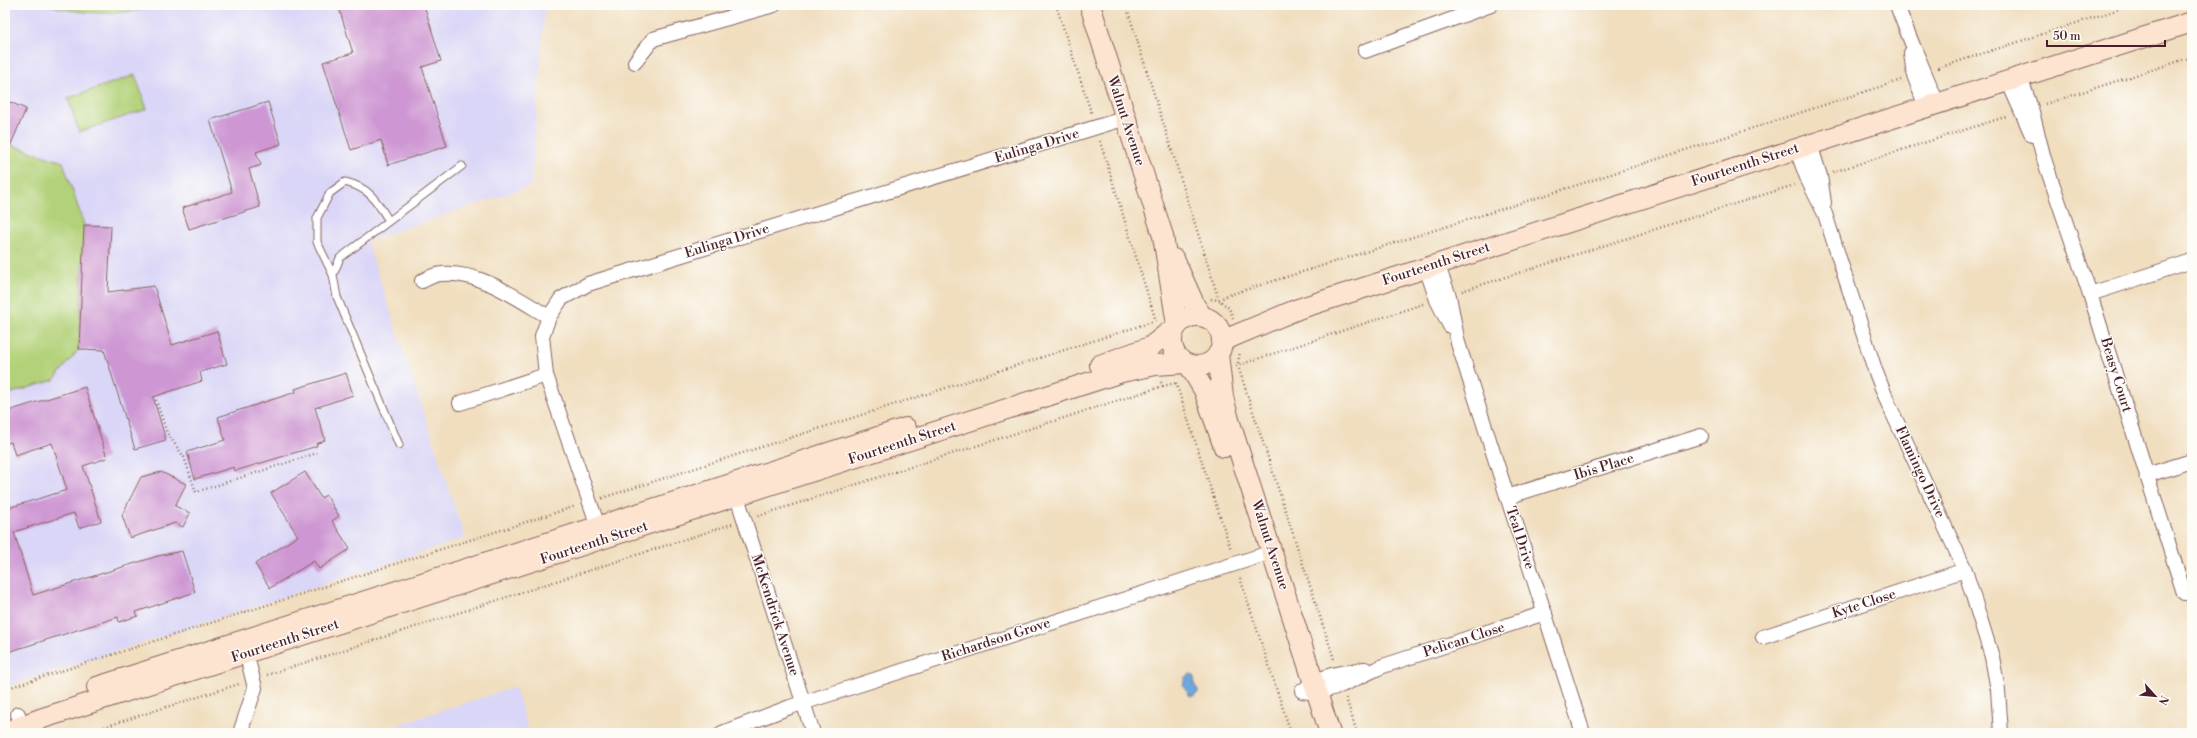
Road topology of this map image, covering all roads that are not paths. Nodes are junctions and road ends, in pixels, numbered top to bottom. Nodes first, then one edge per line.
1 (774, 5) edge
2 (1090, 5) edge
3 (1491, 5) edge
4 (1897, 5) edge
5 (2192, 22) edge
6 (1365, 51) dead end
7 (635, 62) dead end
8 (2014, 79) junction
9 (1931, 105) junction
10 (1126, 118) junction
11 (1803, 146) junction
12 (462, 166) dead end
13 (389, 221) junction
14 (1163, 236) junction
15 (2192, 261) edge
16 (1431, 266) junction
17 (333, 275) junction
18 (422, 281) dead end
19 (2090, 294) junction
20 (549, 317) junction
21 (1175, 326) junction
22 (1222, 331) junction
23 (1153, 356) junction
24 (1187, 364) junction
25 (546, 375) junction
26 (460, 403) dead end
27 (1701, 436) dead end
28 (399, 445) dead end
29 (2192, 461) edge
30 (2147, 476) junction
31 (737, 497) junction
32 (1507, 497) junction
33 (598, 526) junction
34 (1265, 554) junction
35 (1964, 570) junction
36 (2184, 593) dead end
37 (1545, 614) junction
38 (1763, 637) dead end
39 (245, 647) junction
40 (1311, 689) junction
41 (804, 702) junction
42 (15, 725) edge
43 (240, 733) edge
44 (722, 733) edge
45 (813, 733) edge
46 (1316, 733) edge
47 (1330, 733) edge
48 (1583, 733) edge
49 (2001, 733) edge

1 - 7 street
2 - 10 street, Walnut Avenue
3 - 6 street
4 - 9 street
5 - 8 street, Fourteenth Street
8 - 9 street, Fourteenth Street
8 - 19 street, Beasy Court
9 - 11 street, Fourteenth Street
10 - 14 street, Walnut Avenue
10 - 20 street, Eulinga Drive
11 - 16 street, Fourteenth Street
11 - 35 street, Flamingo Drive
12 - 13 lane
13 - 17 lane
13 - 17 lane
14 - 21 street, Walnut Avenue
14 - 22 street, Walnut Avenue
15 - 19 street
16 - 22 street, Fourteenth Street
16 - 32 street, Teal Drive
17 - 28 lane
18 - 20 street
19 - 30 street, Beasy Court
20 - 25 street, Eulinga Drive
21 - 22 street
21 - 23 street, Fourteenth Street
21 - 24 street
22 - 24 street
22 - 34 street, Walnut Avenue
23 - 24 street, Fourteenth Street
23 - 31 street, Fourteenth Street
23 - 33 street, Fourteenth Street
24 - 34 street, Walnut Avenue
25 - 26 street
25 - 33 street, Eulinga Drive
27 - 32 street, Ibis Place
29 - 30 street
30 - 36 street, Beasy Court
31 - 39 street, Fourteenth Street
31 - 41 street, McKendrick Avenue
32 - 37 street, Teal Drive
33 - 39 street, Fourteenth Street
34 - 40 street, Walnut Avenue
34 - 41 street, Richardson Grove
35 - 38 street, Kyte Close
35 - 49 street, Flamingo Drive
37 - 40 street, Pelican Close
37 - 48 street, Teal Drive
39 - 42 street, Fourteenth Street
39 - 43 street
40 - 46 street, Walnut Avenue
40 - 47 street, Walnut Avenue
41 - 44 street, Richardson Grove
41 - 45 street, McKendrick Avenue

